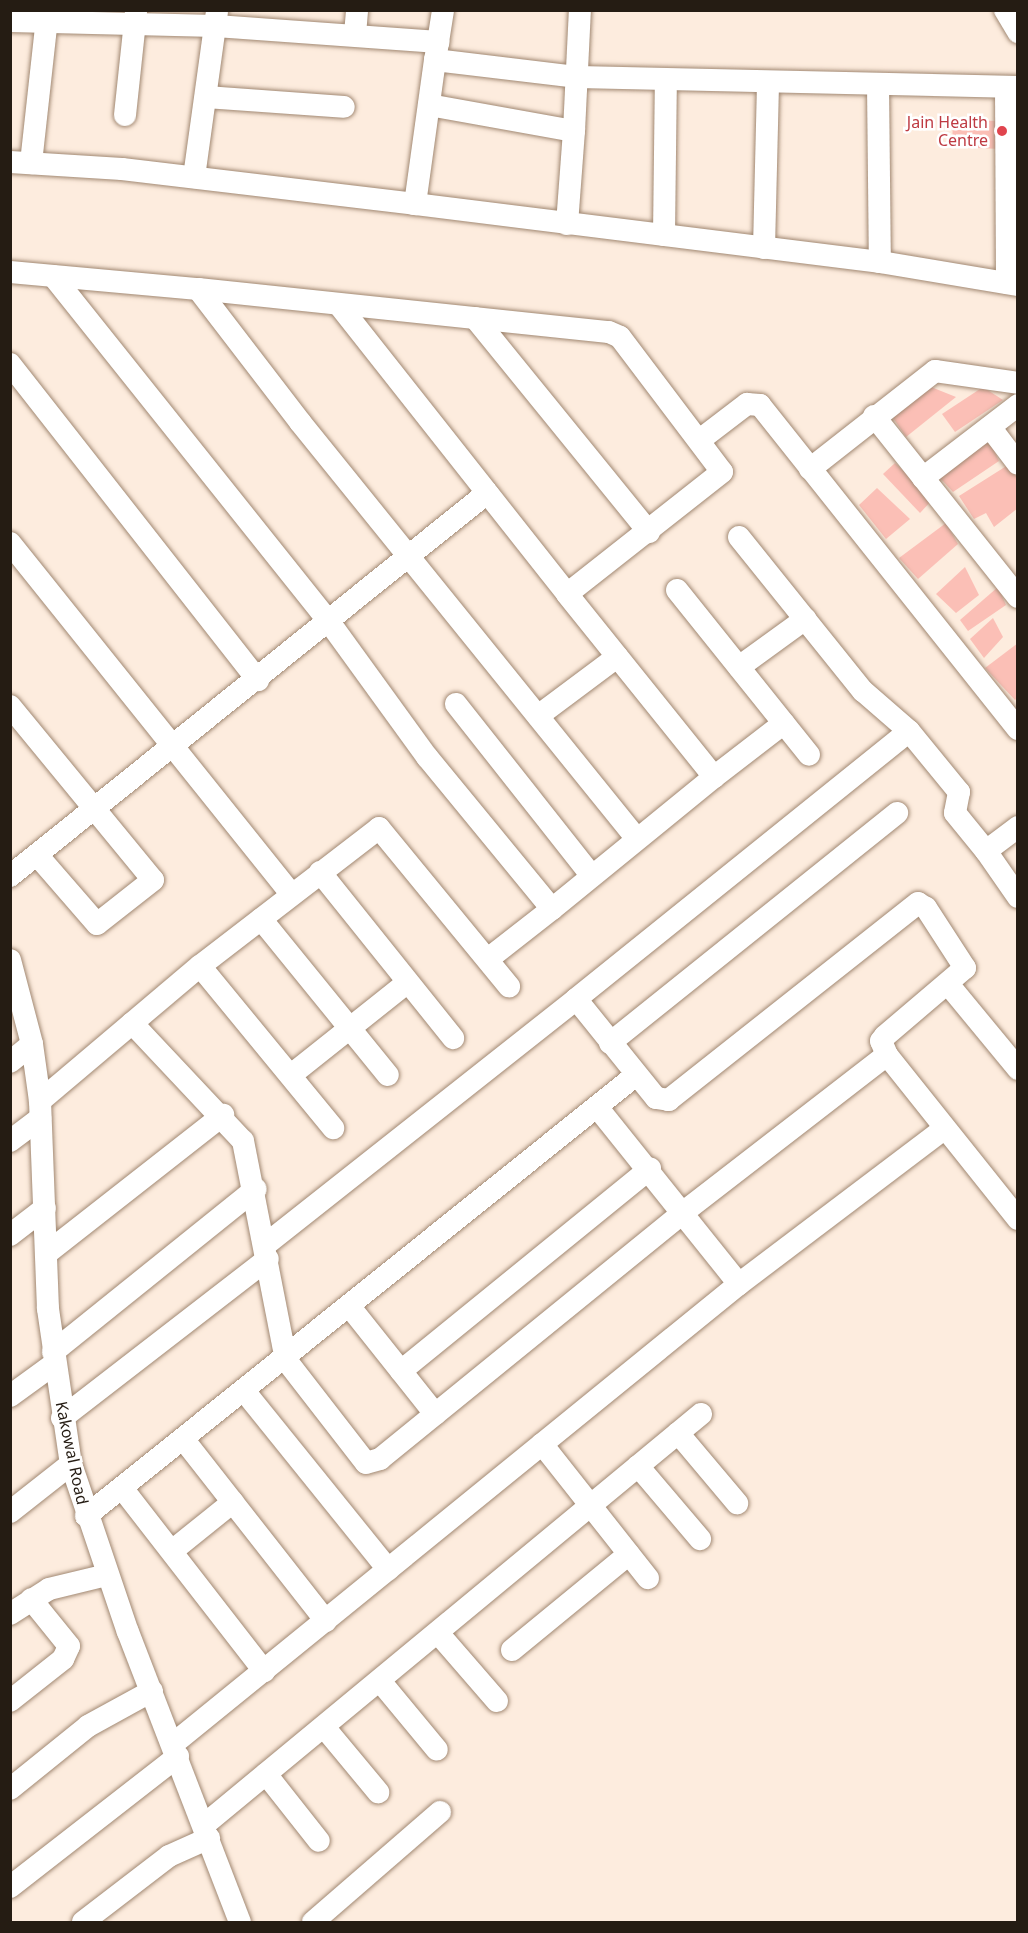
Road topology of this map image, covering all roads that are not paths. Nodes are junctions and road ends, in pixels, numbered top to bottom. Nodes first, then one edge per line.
1 (357, 10) edge
2 (442, 10) edge
3 (580, 10) edge
4 (1005, 10) edge
5 (48, 17) edge
6 (135, 18) edge
7 (217, 18) edge
8 (10, 21) edge
9 (1017, 32) edge
10 (355, 34) junction
11 (437, 51) junction
12 (578, 77) junction
13 (666, 80) junction
14 (768, 82) junction
15 (878, 84) junction
16 (1012, 87) edge
17 (206, 98) junction
18 (429, 105) junction
19 (344, 107) dead end
20 (125, 115) dead end
21 (574, 131) junction
22 (21, 162) edge
23 (194, 177) junction
24 (415, 204) junction
25 (567, 224) junction
26 (664, 235) junction
27 (764, 248) junction
28 (880, 262) junction
29 (10, 272) edge
30 (53, 276) junction
31 (1012, 284) edge
32 (198, 289) junction
33 (339, 305) junction
34 (475, 318) junction
35 (10, 364) edge
36 (1017, 383) edge
37 (1017, 405) edge
38 (874, 416) junction
39 (990, 427) junction
40 (701, 439) junction
41 (1017, 464) edge
42 (810, 469) junction
43 (923, 478) junction
44 (487, 493) junction
45 (650, 532) junction
46 (739, 537) dead end
47 (10, 543) edge
48 (411, 558) junction
49 (677, 590) dead end
50 (567, 594) junction
51 (1017, 597) edge
52 (805, 619) junction
53 (330, 622) junction
54 (617, 657) junction
55 (739, 667) junction
56 (258, 680) junction
57 (456, 704) dead end
58 (10, 706) edge
59 (538, 716) junction
60 (1014, 718) edge
61 (784, 723) junction
62 (909, 731) junction
63 (174, 745) junction
64 (809, 755) dead end
65 (714, 777) junction
66 (96, 809) junction
67 (897, 813) dead end
68 (1017, 827) edge
69 (637, 839) junction
70 (986, 851) junction
71 (37, 855) junction
72 (320, 872) junction
73 (10, 876) edge
74 (592, 876) junction
75 (291, 894) junction
76 (1017, 897) edge
77 (552, 909) junction
78 (261, 919) junction
79 (488, 959) junction
80 (200, 966) junction
81 (12, 970) edge
82 (408, 982) junction
83 (948, 984) junction
84 (509, 986) dead end
85 (576, 999) junction
86 (132, 1023) junction
87 (350, 1029) junction
88 (453, 1038) dead end
89 (610, 1043) junction
90 (32, 1044) junction
91 (887, 1055) junction
92 (10, 1062) edge
93 (1017, 1069) edge
94 (291, 1075) junction
95 (388, 1075) dead end
96 (636, 1075) junction
97 (597, 1107) junction
98 (40, 1110) junction
99 (223, 1115) junction
100 (333, 1128) dead end
101 (944, 1129) junction
102 (10, 1141) edge
103 (650, 1169) junction
104 (256, 1190) junction
105 (45, 1208) junction
106 (685, 1211) junction
107 (1017, 1219) edge
108 (10, 1235) edge
109 (266, 1252) junction
110 (47, 1253) junction
111 (739, 1284) junction
112 (350, 1307) junction
113 (53, 1358) junction
114 (286, 1360) junction
115 (401, 1371) junction
116 (245, 1392) junction
117 (10, 1396) edge
118 (435, 1414) junction
119 (701, 1414) dead end
120 (62, 1418) junction
121 (678, 1433) junction
122 (184, 1440) junction
123 (542, 1444) junction
124 (71, 1464) junction
125 (638, 1466) junction
126 (122, 1488) junction
127 (233, 1502) junction
128 (737, 1503) dead end
129 (591, 1505) junction
130 (10, 1512) edge
131 (86, 1516) junction
132 (700, 1539) dead end
133 (172, 1551) junction
134 (629, 1554) junction
135 (388, 1569) junction
136 (107, 1575) junction
137 (648, 1578) dead end
138 (31, 1599) junction
139 (10, 1614) edge
140 (326, 1621) junction
141 (438, 1633) junction
142 (512, 1650) dead end
143 (264, 1671) junction
144 (380, 1681) junction
145 (152, 1691) junction
146 (10, 1701) edge
147 (497, 1701) dead end
148 (324, 1727) junction
149 (176, 1750) junction
150 (437, 1750) dead end
151 (266, 1774) junction
152 (10, 1789) edge
153 (378, 1792) dead end
154 (440, 1812) dead end
155 (206, 1831) junction
156 (319, 1841) dead end
157 (10, 1887) edge
158 (106, 1916) edge
159 (83, 1923) edge
160 (240, 1923) edge
161 (313, 1923) edge

1 - 10 street
2 - 11 street
3 - 12 street
4 - 9 street
5 - 6 street
5 - 8 street
5 - 22 street
6 - 7 street
6 - 20 street
7 - 10 street
7 - 17 street
10 - 11 street
11 - 12 street
11 - 18 street
12 - 13 street
12 - 21 street
13 - 14 street
13 - 26 street
14 - 15 street
14 - 27 street
15 - 16 street
15 - 28 street
16 - 31 street
17 - 19 street
17 - 23 street
18 - 21 street
18 - 24 street
21 - 25 street
22 - 23 street
23 - 24 street
24 - 25 street
25 - 26 street
26 - 27 street
27 - 28 street
28 - 31 street
29 - 30 street
30 - 32 street
30 - 53 street
32 - 33 street
32 - 48 street
33 - 34 street
33 - 44 street
34 - 40 street
34 - 45 street
35 - 56 street
36 - 38 street
37 - 39 street
38 - 42 street
38 - 43 street
39 - 41 street
39 - 43 street
40 - 42 street
40 - 45 street
42 - 60 street
43 - 51 street
44 - 48 street
44 - 50 street
45 - 50 street
46 - 52 street
47 - 63 street
48 - 53 street
48 - 59 street
49 - 55 street
50 - 54 street
52 - 55 street
52 - 62 street
53 - 56 street
53 - 77 street
54 - 59 street
54 - 65 street
55 - 61 street
56 - 63 street
57 - 74 street
58 - 66 street
59 - 69 street
61 - 64 street
61 - 65 street
62 - 70 street
62 - 85 street
63 - 66 street
63 - 75 street
65 - 69 street
66 - 71 street
66 - 71 street
67 - 89 street
68 - 70 street
69 - 74 street
70 - 76 street
71 - 73 street
72 - 75 street
72 - 79 street
72 - 82 street
74 - 77 street
75 - 78 street
77 - 79 street
78 - 80 street
78 - 87 street
79 - 84 street
80 - 86 street
80 - 94 street
81 - 90 street, Kakowal Road
82 - 87 street
82 - 88 street
83 - 91 street
83 - 93 street
83 - 96 street
85 - 89 street
85 - 109 street
86 - 98 street
86 - 99 street
87 - 94 street
87 - 95 street
89 - 96 street
90 - 92 street
90 - 98 street, Kakowal Road
91 - 101 street
91 - 106 street
94 - 100 street
96 - 97 street
97 - 103 street
97 - 112 street
98 - 102 street
98 - 105 street, Kakowal Road
99 - 104 street
99 - 110 street
101 - 107 street
101 - 111 street
103 - 106 street
103 - 115 street
104 - 109 street
104 - 113 street
105 - 108 street
105 - 110 street, Kakowal Road
106 - 111 street
106 - 118 street
109 - 114 street
109 - 120 street
110 - 113 street, Kakowal Road
111 - 123 street
112 - 114 street
112 - 115 street
113 - 117 street
113 - 120 street, Kakowal Road
114 - 116 street
114 - 118 street
115 - 118 street
116 - 122 street
116 - 135 street
119 - 121 street
120 - 124 street, Kakowal Road
121 - 125 street
121 - 128 street
122 - 126 street
122 - 127 street
123 - 129 street
123 - 135 street
124 - 130 street
124 - 131 street, Kakowal Road
125 - 129 street
125 - 132 street
126 - 131 street
126 - 133 street
127 - 133 street
127 - 140 street
129 - 134 street
129 - 141 street
131 - 136 street, Kakowal Road
133 - 143 street
134 - 137 street
134 - 142 street
135 - 140 street
136 - 138 street
136 - 145 street, Kakowal Road
138 - 139 street
138 - 146 street
140 - 143 street
141 - 144 street
141 - 147 street
143 - 149 street
144 - 148 street
144 - 150 street
145 - 149 street, Kakowal Road
145 - 152 street
148 - 151 street
148 - 153 street
149 - 155 street, Kakowal Road
149 - 157 street
151 - 155 street
151 - 156 street
154 - 161 street
155 - 158 street
155 - 160 street, Kakowal Road
158 - 159 street

